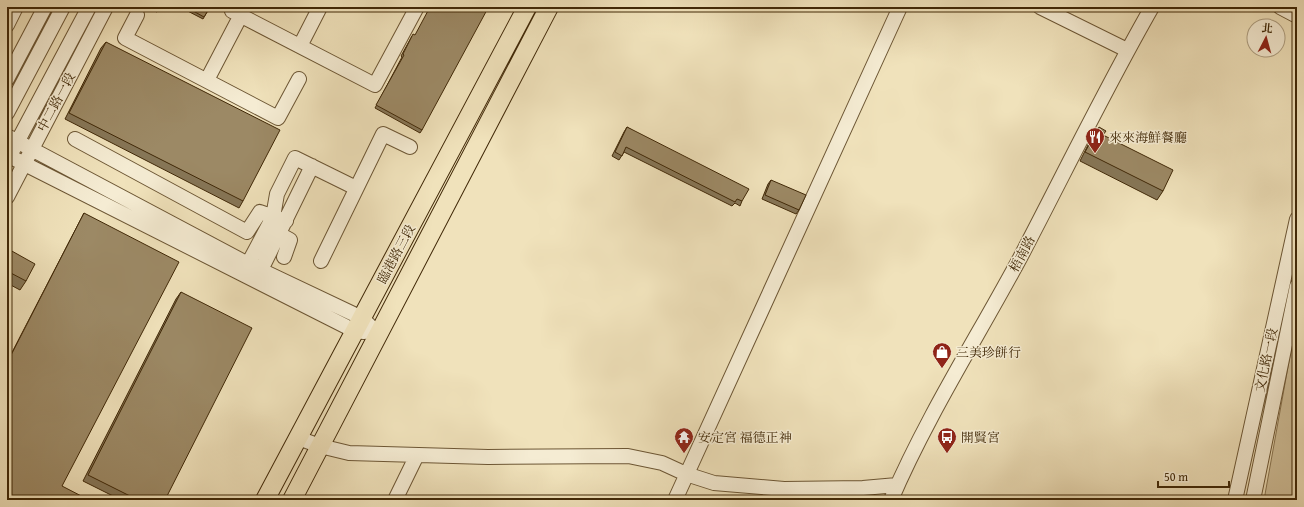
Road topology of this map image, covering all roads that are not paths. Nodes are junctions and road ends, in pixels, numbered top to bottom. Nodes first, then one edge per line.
1 (16, 7) edge
2 (45, 7) edge
3 (63, 7) edge
4 (89, 7) edge
5 (106, 7) edge
6 (320, 7) edge
7 (417, 7) edge
8 (527, 7) edge
9 (549, 7) edge
10 (900, 7) edge
11 (1040, 7) edge
12 (1152, 7) edge
13 (1280, 7) edge
14 (237, 11) edge
15 (137, 15) dead end
16 (1297, 16) edge
17 (7, 25) edge
18 (300, 46) junction
19 (1127, 50) junction
20 (7, 79) edge
21 (299, 79) dead end
22 (207, 80) junction
23 (7, 113) edge
24 (12, 139) edge
25 (74, 139) dead end
26 (410, 147) dead end
27 (32, 149) junction
28 (8, 157) edge
29 (24, 164) junction
30 (312, 166) junction
31 (356, 188) junction
32 (7, 197) edge
33 (1297, 220) edge
34 (279, 224) junction
35 (284, 257) dead end
36 (320, 261) dead end
37 (248, 264) junction
38 (261, 270) junction
39 (1281, 291) junction
40 (1296, 291) edge
41 (358, 324) junction
42 (378, 334) junction
43 (298, 438) junction
44 (320, 446) junction
45 (417, 455) junction
46 (686, 474) junction
47 (897, 485) junction
48 (265, 500) edge
49 (292, 500) edge
50 (395, 500) edge
51 (675, 500) edge
52 (891, 500) edge
53 (1235, 500) edge
54 (1253, 500) edge

1 - 17 street
2 - 20 street
3 - 23 street
4 - 24 street, 中二路一段
5 - 27 street, 中二路一段
6 - 18 street
7 - 18 street
8 - 41 main road, 臨港路三段
9 - 42 main road, 臨港路三段
10 - 46 street
11 - 19 street
12 - 19 street, 梧南路
13 - 16 street
14 - 18 street
14 - 22 street
15 - 22 street
19 - 47 street, 梧南路
21 - 22 street
24 - 27 street
24 - 28 street, 中二路一段
25 - 34 street
26 - 31 street
27 - 29 street, 中二路一段
27 - 37 street
28 - 29 street
29 - 32 street, 中二路一段
29 - 41 street
30 - 31 street
30 - 34 street
30 - 34 street
31 - 36 street
33 - 39 street, 文化路一段
34 - 35 street
34 - 37 street
34 - 38 street
37 - 38 street
38 - 41 street
39 - 40 street
39 - 53 street, 文化路一段
40 - 54 street, 文化路一段
41 - 42 street
41 - 43 main road, 臨港路三段
42 - 44 main road, 臨港路三段
43 - 44 street
43 - 48 main road, 臨港路三段
44 - 45 street
44 - 49 main road, 臨港路三段
45 - 46 street
45 - 50 street
46 - 47 street
46 - 51 street
47 - 52 street, 梧南路

